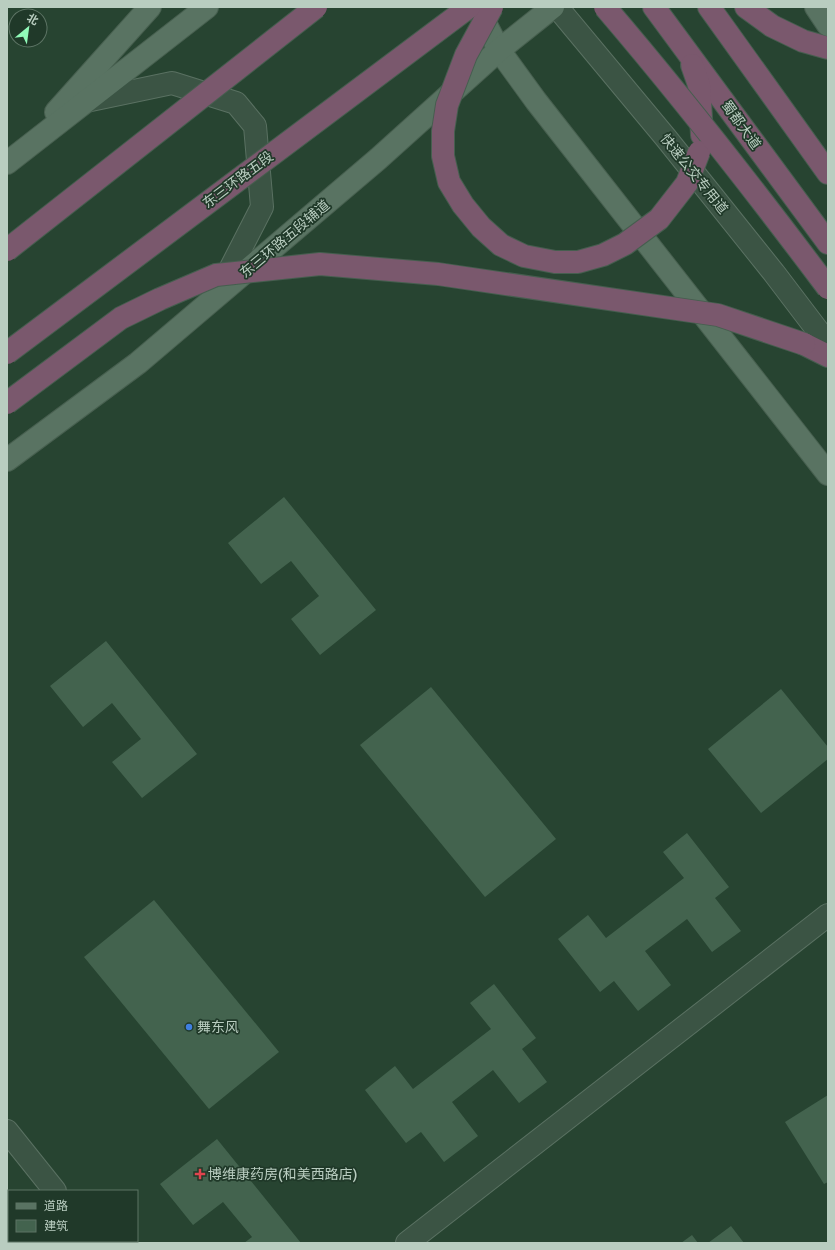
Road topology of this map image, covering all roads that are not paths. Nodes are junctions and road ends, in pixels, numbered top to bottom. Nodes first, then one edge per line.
1 (150, 7) edge
2 (207, 7) edge
3 (316, 7) edge
4 (469, 7) edge
5 (477, 7) edge
6 (492, 7) edge
7 (553, 7) edge
8 (557, 7) edge
9 (605, 7) edge
10 (654, 7) edge
11 (709, 7) edge
12 (746, 7) edge
13 (816, 7) edge
14 (828, 25) edge
15 (828, 48) edge
16 (499, 50) junction
17 (687, 51) junction
18 (86, 101) junction
19 (13, 158) edge
20 (828, 173) edge
21 (828, 243) edge
22 (7, 250) edge
23 (828, 288) edge
24 (216, 297) junction
25 (828, 344) edge
26 (7, 353) edge
27 (828, 356) edge
28 (7, 403) edge
29 (7, 460) edge
30 (828, 474) edge
31 (828, 915) edge
32 (7, 1132) edge
33 (54, 1190) edge
34 (407, 1243) edge

1 - 19 main road
2 - 18 main road
3 - 22 highway, bridge
4 - 26 highway, 东三环路五段, bridge
5 - 16 main road
6 - 17 highway, bridge
7 - 16 main road, 东三环路五段辅道
8 - 25 street, 快速公交专用道
9 - 23 highway, bridge
10 - 17 highway, 蜀都大道
11 - 20 highway
12 - 15 highway
13 - 14 main road
16 - 24 main road, 东三环路五段辅道
16 - 30 main road
17 - 21 highway, 蜀都大道
18 - 19 main road
18 - 24 street
24 - 29 main road, 东三环路五段辅道
27 - 28 highway, bridge
31 - 34 street
32 - 33 street

